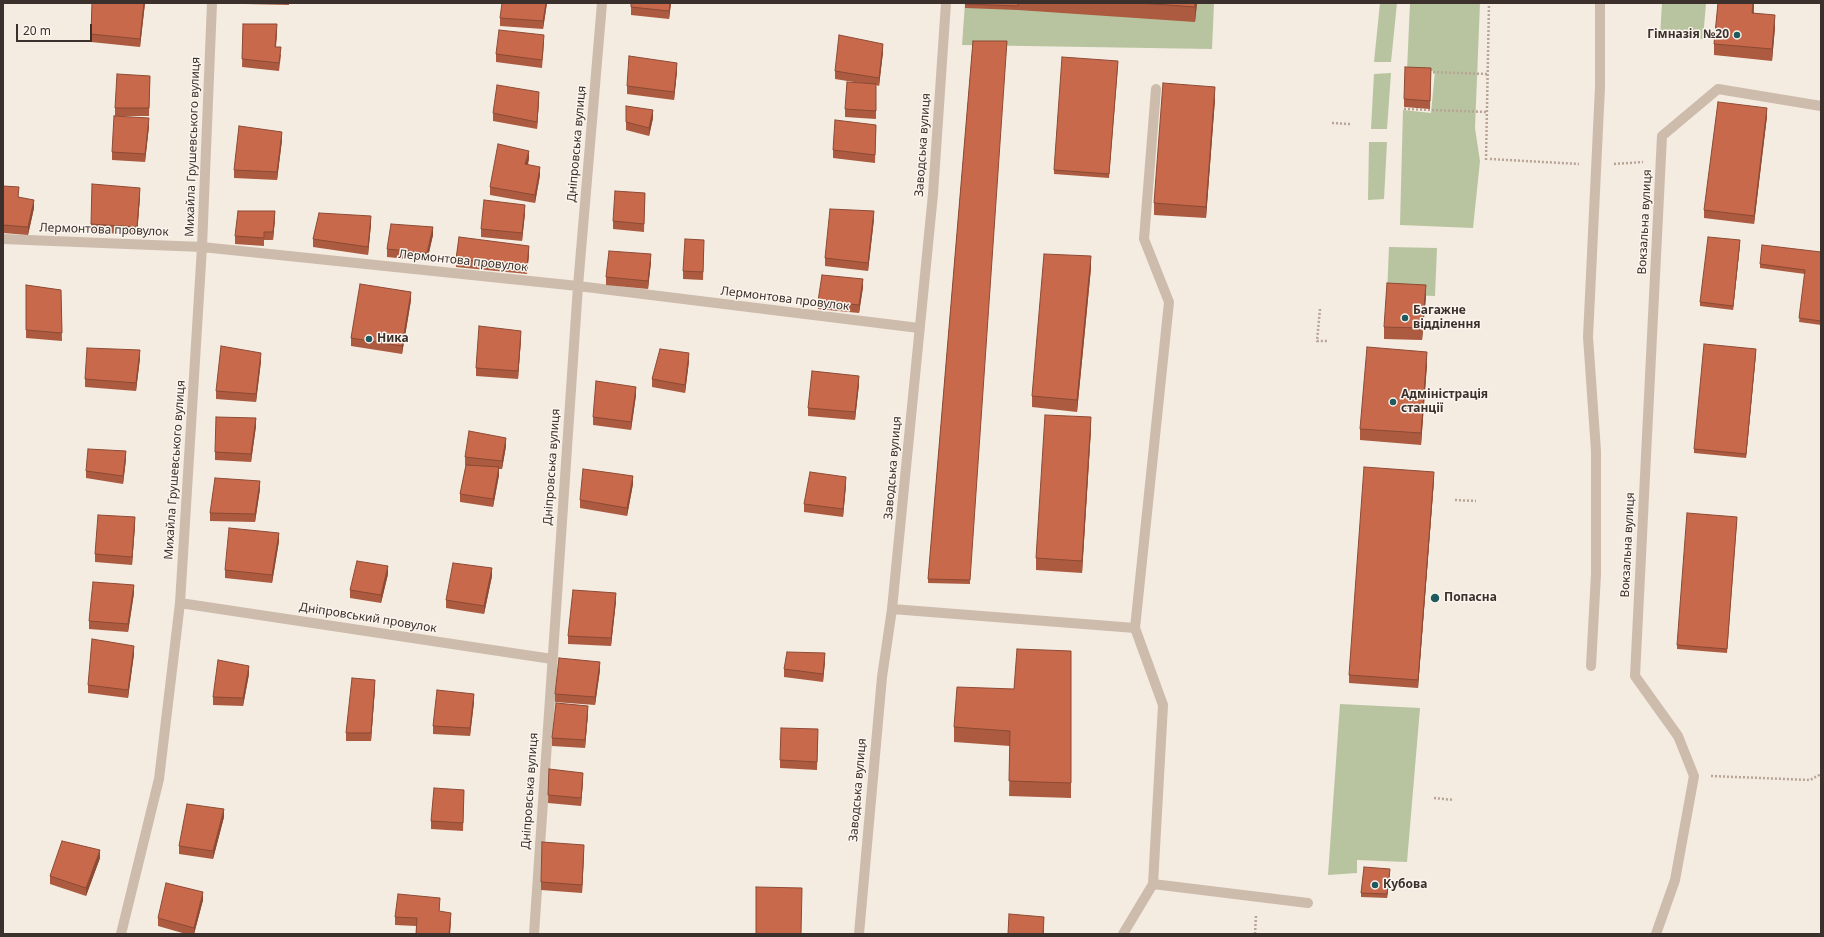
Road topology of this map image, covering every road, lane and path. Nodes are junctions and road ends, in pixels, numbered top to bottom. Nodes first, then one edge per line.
1 (212, 3) edge
2 (602, 3) edge
3 (946, 3) edge
4 (1489, 3) edge
5 (1600, 3) edge
6 (1428, 72) edge
7 (1488, 74) junction
8 (1156, 89) dead end
9 (1821, 106) edge
10 (1404, 108) edge
11 (1486, 112) junction
12 (1332, 123) dead end
13 (1350, 124) dead end
14 (1490, 159) dead end
15 (1486, 160) dead end
16 (1661, 161) junction
17 (1597, 165) junction
18 (3, 239) edge
19 (202, 247) junction
20 (578, 286) junction
21 (1320, 309) dead end
22 (919, 328) junction
23 (1328, 341) dead end
24 (1455, 500) dead end
25 (1476, 501) dead end
26 (1449, 594) dead end
27 (1469, 595) dead end
28 (180, 603) junction
29 (892, 609) junction
30 (1135, 628) junction
31 (552, 659) junction
32 (1590, 666) dead end
33 (1821, 774) edge
34 (1694, 776) junction
35 (1434, 798) dead end
36 (1454, 800) dead end
37 (1153, 884) junction
38 (1308, 903) dead end
39 (121, 934) edge
40 (534, 934) edge
41 (859, 934) edge
42 (1123, 934) edge
43 (1656, 934) edge

1 - 19 street, Михайла Грушевського вулиця
2 - 20 street, Дніпровська вулиця
3 - 22 street, Заводська вулиця
4 - 7 path
5 - 17 street
6 - 7 path
7 - 11 path
8 - 30 street
9 - 16 street, Вокзальна вулиця
10 - 11 path
11 - 15 path
12 - 13 path
14 - 17 path
16 - 17 path
16 - 34 street, Вокзальна вулиця
17 - 32 street
18 - 19 street, Лермонтова провулок
19 - 20 street, Лермонтова провулок
19 - 28 street, Михайла Грушевського вулиця
20 - 22 street, Лермонтова провулок
20 - 31 street, Дніпровська вулиця
21 - 23 path
22 - 29 street, Заводська вулиця
24 - 25 path
26 - 27 path
28 - 31 street, Дніпровський провулок
28 - 39 street, Михайла Грушевського вулиця
29 - 30 street
29 - 41 street, Заводська вулиця
30 - 37 street
31 - 40 street, Дніпровська вулиця
33 - 34 path
34 - 43 street
35 - 36 path
37 - 38 street
37 - 42 street

